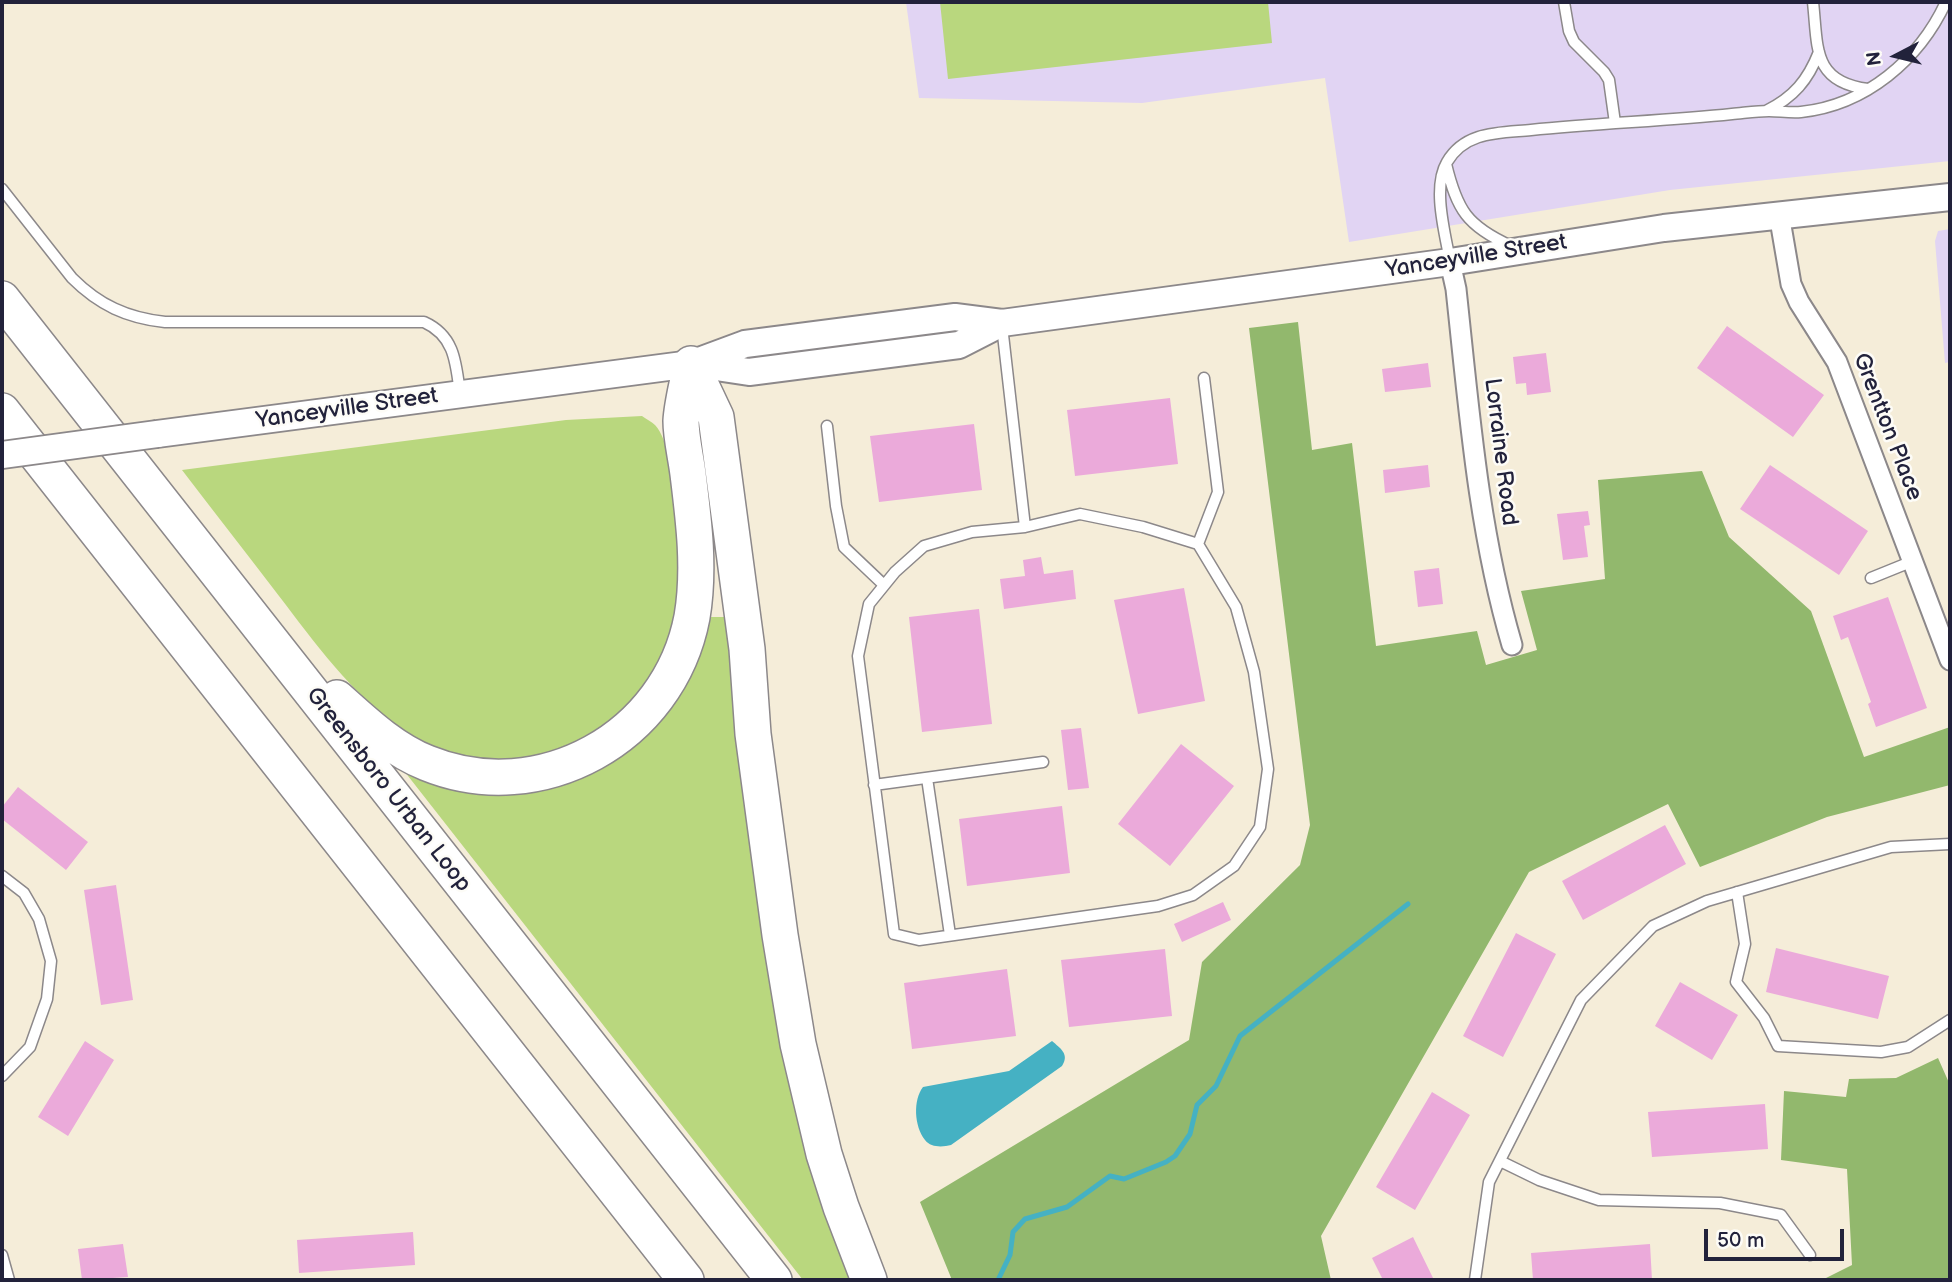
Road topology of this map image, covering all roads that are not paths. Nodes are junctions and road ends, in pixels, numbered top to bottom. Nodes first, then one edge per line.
1 (1564, 2) edge
2 (1813, 2) edge
3 (1946, 2) edge
4 (1819, 52) junction
5 (1868, 90) junction
6 (1766, 111) junction
7 (1615, 123) junction
8 (1446, 164) junction
9 (2, 189) edge
10 (1950, 197) edge
11 (1779, 214) junction
12 (1522, 251) junction
13 (1450, 262) junction
14 (2, 299) edge
15 (1002, 323) junction
16 (691, 364) junction
17 (1204, 378) dead end
18 (460, 394) junction
19 (2, 411) edge
20 (827, 426) dead end
21 (2, 455) edge
22 (1025, 527) junction
23 (1198, 544) junction
24 (1913, 561) junction
25 (1871, 578) dead end
26 (884, 585) junction
27 (270, 640) junction
28 (1511, 645) dead end
29 (1950, 660) edge
30 (1044, 762) dead end
31 (927, 778) junction
32 (874, 785) junction
33 (1950, 844) edge
34 (2, 876) edge
35 (1737, 892) junction
36 (950, 935) junction
37 (1950, 1020) edge
38 (2, 1076) edge
39 (1500, 1161) junction
40 (2, 1255) edge
41 (1810, 1255) dead end
42 (9, 1280) edge
43 (686, 1280) edge
44 (774, 1280) edge
45 (869, 1280) edge
46 (1475, 1280) edge

1 - 7 lane
2 - 4 lane
3 - 5 lane
4 - 5 lane
4 - 6 lane
5 - 6 lane
6 - 7 lane
7 - 8 lane
8 - 12 lane
8 - 13 lane
9 - 18 lane
10 - 11 main road, Yanceyville Street
11 - 12 main road, Yanceyville Street
11 - 24 street, Grentton Place
12 - 13 main road, Yanceyville Street
13 - 15 main road, Yanceyville Street
13 - 28 street, Lorraine Road
14 - 27 highway, Greensboro Urban Loop
15 - 16 main road, Yanceyville Street
15 - 22 lane
16 - 18 main road, Yanceyville Street
16 - 27 highway
16 - 45 highway
17 - 23 lane
18 - 21 main road, Yanceyville Street, bridge
19 - 43 highway
20 - 26 lane
22 - 23 lane
22 - 26 lane
23 - 36 lane
24 - 25 lane
24 - 29 street, Grentton Place
26 - 32 lane
27 - 44 highway, Greensboro Urban Loop
30 - 31 lane
31 - 32 lane
31 - 36 lane
32 - 36 lane
33 - 35 lane
34 - 38 lane
35 - 37 lane
35 - 39 lane
39 - 41 lane
39 - 46 lane
40 - 42 lane

